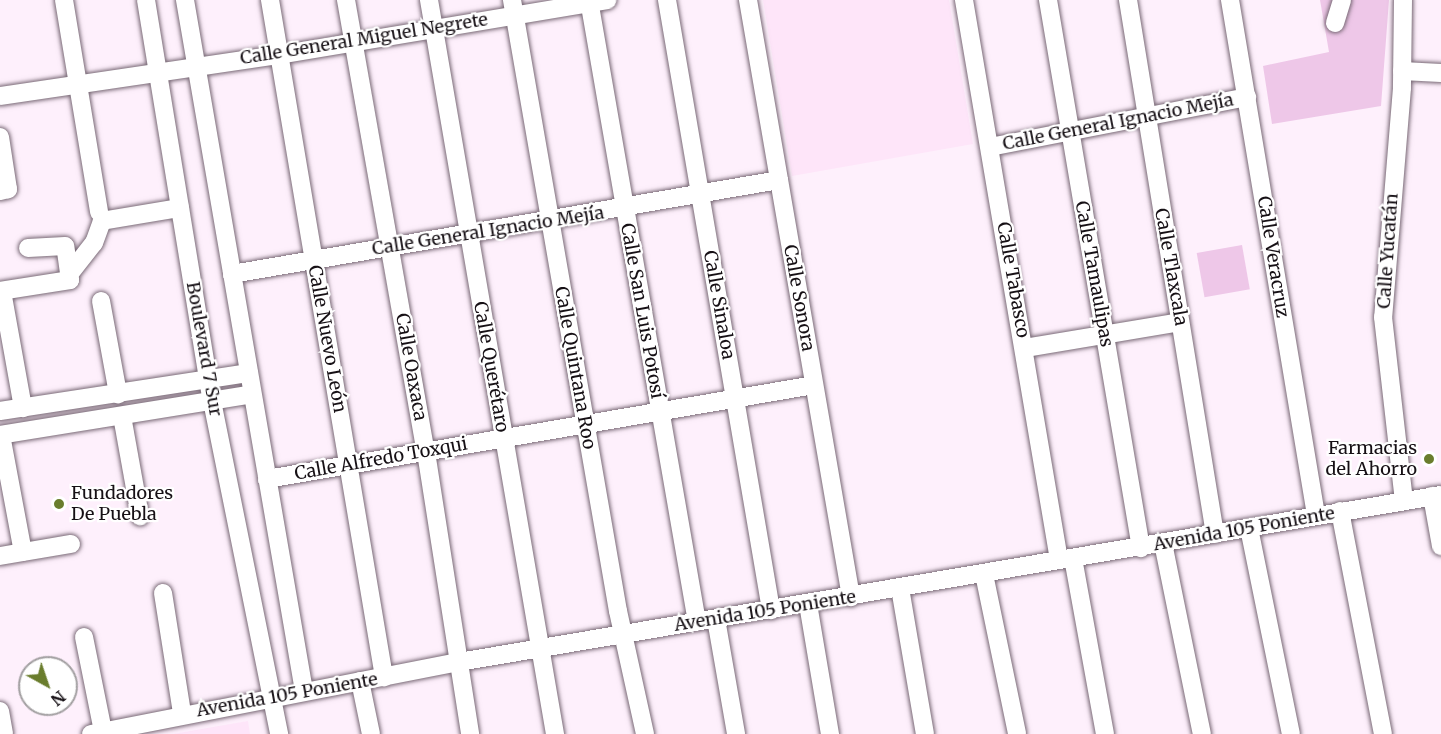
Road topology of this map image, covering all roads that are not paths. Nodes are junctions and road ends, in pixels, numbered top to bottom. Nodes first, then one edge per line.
1 (64, 0) edge
2 (146, 0) edge
3 (185, 0) edge
4 (270, 0) edge
5 (346, 0) edge
6 (429, 0) edge
7 (667, 0) edge
8 (748, 0) edge
9 (964, 0) edge
10 (1048, 0) edge
11 (1128, 0) edge
12 (1230, 0) edge
13 (1342, 0) edge
14 (1403, 0) edge
15 (595, 1) edge
16 (513, 7) edge
17 (1335, 23) dead end
18 (433, 28) junction
19 (354, 42) junction
20 (279, 55) junction
21 (196, 66) junction
22 (158, 70) junction
23 (1402, 71) junction
24 (1441, 73) edge
25 (79, 83) junction
26 (0, 96) edge
27 (1247, 97) junction
28 (1146, 118) junction
29 (1070, 133) junction
30 (0, 137) edge
31 (990, 147) junction
32 (779, 180) junction
33 (4, 190) edge
34 (700, 194) junction
35 (180, 208) junction
36 (625, 208) junction
37 (99, 212) dead end
38 (550, 219) junction
39 (468, 233) junction
40 (390, 247) junction
41 (28, 248) dead end
42 (314, 260) junction
43 (232, 274) junction
44 (70, 276) junction
45 (1, 291) edge
46 (101, 301) dead end
47 (1180, 322) junction
48 (1105, 336) junction
49 (1025, 348) junction
50 (249, 373) junction
51 (208, 379) junction
52 (814, 385) junction
53 (118, 394) junction
54 (252, 394) junction
55 (735, 399) junction
56 (73, 401) junction
57 (212, 401) junction
58 (22, 408) junction
59 (0, 411) edge
60 (660, 413) junction
61 (122, 416) junction
62 (77, 423) junction
63 (585, 424) junction
64 (0, 435) edge
65 (503, 439) junction
66 (426, 452) junction
67 (348, 465) junction
68 (267, 479) junction
69 (1437, 496) edge
70 (1404, 501) junction
71 (1340, 511) junction
72 (1316, 515) junction
73 (140, 516) dead end
74 (1249, 528) junction
75 (1215, 534) junction
76 (1163, 543) junction
77 (71, 544) dead end
78 (1441, 546) edge
79 (1141, 548) junction
80 (23, 552) junction
81 (0, 556) edge
82 (1066, 559) junction
83 (984, 574) junction
84 (900, 588) junction
85 (163, 593) dead end
86 (851, 597) junction
87 (808, 604) junction
88 (771, 610) junction
89 (716, 619) junction
90 (697, 622) junction
91 (623, 635) junction
92 (84, 637) dead end
93 (538, 651) junction
94 (459, 662) junction
95 (384, 677) junction
96 (360, 681) junction
97 (304, 691) junction
98 (273, 696) junction
99 (0, 711) edge
100 (182, 713) junction
101 (97, 733) edge
102 (4, 734) edge
103 (279, 734) edge
104 (370, 734) edge
105 (470, 734) edge
106 (555, 734) edge
107 (645, 734) edge
108 (736, 734) edge
109 (830, 734) edge
110 (925, 734) edge
111 (1017, 734) edge
112 (1106, 734) edge
113 (1202, 734) edge
114 (1291, 734) edge
115 (1383, 734) edge

1 - 25 street
2 - 22 street, Boulevard 7 Sur
3 - 21 street
4 - 20 street, Calle Nuevo León
5 - 19 street, Calle Oaxaca
6 - 18 street, Calle Querétaro
7 - 34 street, Calle Sinaloa
8 - 32 street, Calle Sonora
9 - 31 street, Calle Tabasco
10 - 29 street, Calle Tamaulipas
11 - 28 street, Calle Tlaxcala
12 - 27 street, Calle Veracruz
13 - 17 street
14 - 23 street, Calle Yucatán
15 - 16 street, Calle General Miguel Negrete
15 - 36 street, Calle San Luis Potosí
16 - 18 street, Calle General Miguel Negrete
16 - 38 street, Calle Quintana Roo
18 - 19 street, Calle General Miguel Negrete
18 - 39 street, Calle Querétaro
19 - 20 street, Calle General Miguel Negrete
19 - 40 street, Calle Oaxaca
20 - 21 street, Calle General Miguel Negrete
20 - 42 street, Calle Nuevo León
21 - 22 street, Calle General Miguel Negrete
21 - 43 street
22 - 25 street, Calle General Miguel Negrete
22 - 35 street, Boulevard 7 Sur
23 - 24 street
23 - 70 street, Calle Yucatán
25 - 26 street, Calle General Miguel Negrete
25 - 37 street
27 - 28 street, Calle General Ignacio Mejía
27 - 72 street, Calle Veracruz
28 - 29 street, Calle General Ignacio Mejía
28 - 47 street, Calle Tlaxcala
29 - 31 street, Calle General Ignacio Mejía
29 - 48 street, Calle Tamaulipas
30 - 33 street
31 - 49 street, Calle Tabasco
32 - 34 street, Calle General Ignacio Mejía
32 - 52 street, Calle Sonora
34 - 36 street, Calle General Ignacio Mejía
34 - 55 street, Calle Sinaloa
35 - 44 street
35 - 51 street, Boulevard 7 Sur
36 - 38 street, Calle General Ignacio Mejía
36 - 60 street, Calle San Luis Potosí
38 - 39 street, Calle General Ignacio Mejía
38 - 63 street, Calle Quintana Roo
39 - 40 street, Calle General Ignacio Mejía
39 - 65 street, Calle Querétaro
40 - 42 street, Calle General Ignacio Mejía
40 - 66 street, Calle Oaxaca
41 - 44 street
42 - 43 street, Calle General Ignacio Mejía
42 - 67 street, Calle Nuevo León
43 - 50 street
44 - 45 street
45 - 58 street
46 - 53 street
47 - 48 street
47 - 75 street, Calle Tlaxcala
48 - 49 street
48 - 79 street, Calle Tamaulipas
49 - 82 street, Calle Tabasco
50 - 51 street
50 - 54 street
51 - 53 street
51 - 57 street, Boulevard 7 Sur
52 - 55 street, Calle Alfredo Toxqui
52 - 86 street, Calle Sonora
53 - 56 street
54 - 57 street
54 - 68 street
55 - 60 street, Calle Alfredo Toxqui
55 - 88 street, Calle Sinaloa
56 - 58 street
56 - 62 street
57 - 61 street
57 - 98 street, Boulevard 7 Sur
58 - 59 street
60 - 63 street, Calle Alfredo Toxqui
60 - 90 street, Calle San Luis Potosí
61 - 62 street
61 - 73 street
62 - 64 street
63 - 65 street, Calle Alfredo Toxqui
63 - 91 street, Calle Quintana Roo
64 - 80 street
65 - 66 street, Calle Alfredo Toxqui
65 - 93 street, Calle Querétaro
66 - 67 street, Calle Alfredo Toxqui
66 - 94 street, Calle Oaxaca
67 - 68 street, Calle Alfredo Toxqui
67 - 95 street, Calle Nuevo León
68 - 97 street
69 - 70 street, Avenida 105 Poniente
69 - 78 street
70 - 71 street, Avenida 105 Poniente
71 - 72 street, Avenida 105 Poniente
71 - 115 street
72 - 74 street, Avenida 105 Poniente
74 - 75 street, Avenida 105 Poniente
74 - 114 street
75 - 76 street, Avenida 105 Poniente
76 - 79 street, Avenida 105 Poniente
76 - 113 street
77 - 80 street
79 - 82 street, Avenida 105 Poniente
80 - 81 street
82 - 83 street, Avenida 105 Poniente
82 - 112 street
83 - 84 street, Avenida 105 Poniente
83 - 111 street
84 - 86 street, Avenida 105 Poniente
84 - 110 street
85 - 100 street
86 - 87 street, Avenida 105 Poniente
87 - 88 street, Avenida 105 Poniente
87 - 109 street
88 - 89 street, Avenida 105 Poniente
89 - 90 street, Avenida 105 Poniente
89 - 108 street
90 - 91 street, Avenida 105 Poniente
91 - 93 street, Avenida 105 Poniente
91 - 107 street, Calle Quintana Roo
92 - 101 street
93 - 94 street, Avenida 105 Poniente
93 - 106 street, Calle Querétaro
94 - 95 street, Avenida 105 Poniente
94 - 105 street, Calle Oaxaca
95 - 96 street, Avenida 105 Poniente
96 - 97 street, Avenida 105 Poniente
96 - 104 street
97 - 98 street, Avenida 105 Poniente
98 - 100 street, Avenida 105 Poniente
98 - 103 street, Boulevard 7 Sur
99 - 102 street
100 - 101 street, Avenida 105 Poniente

